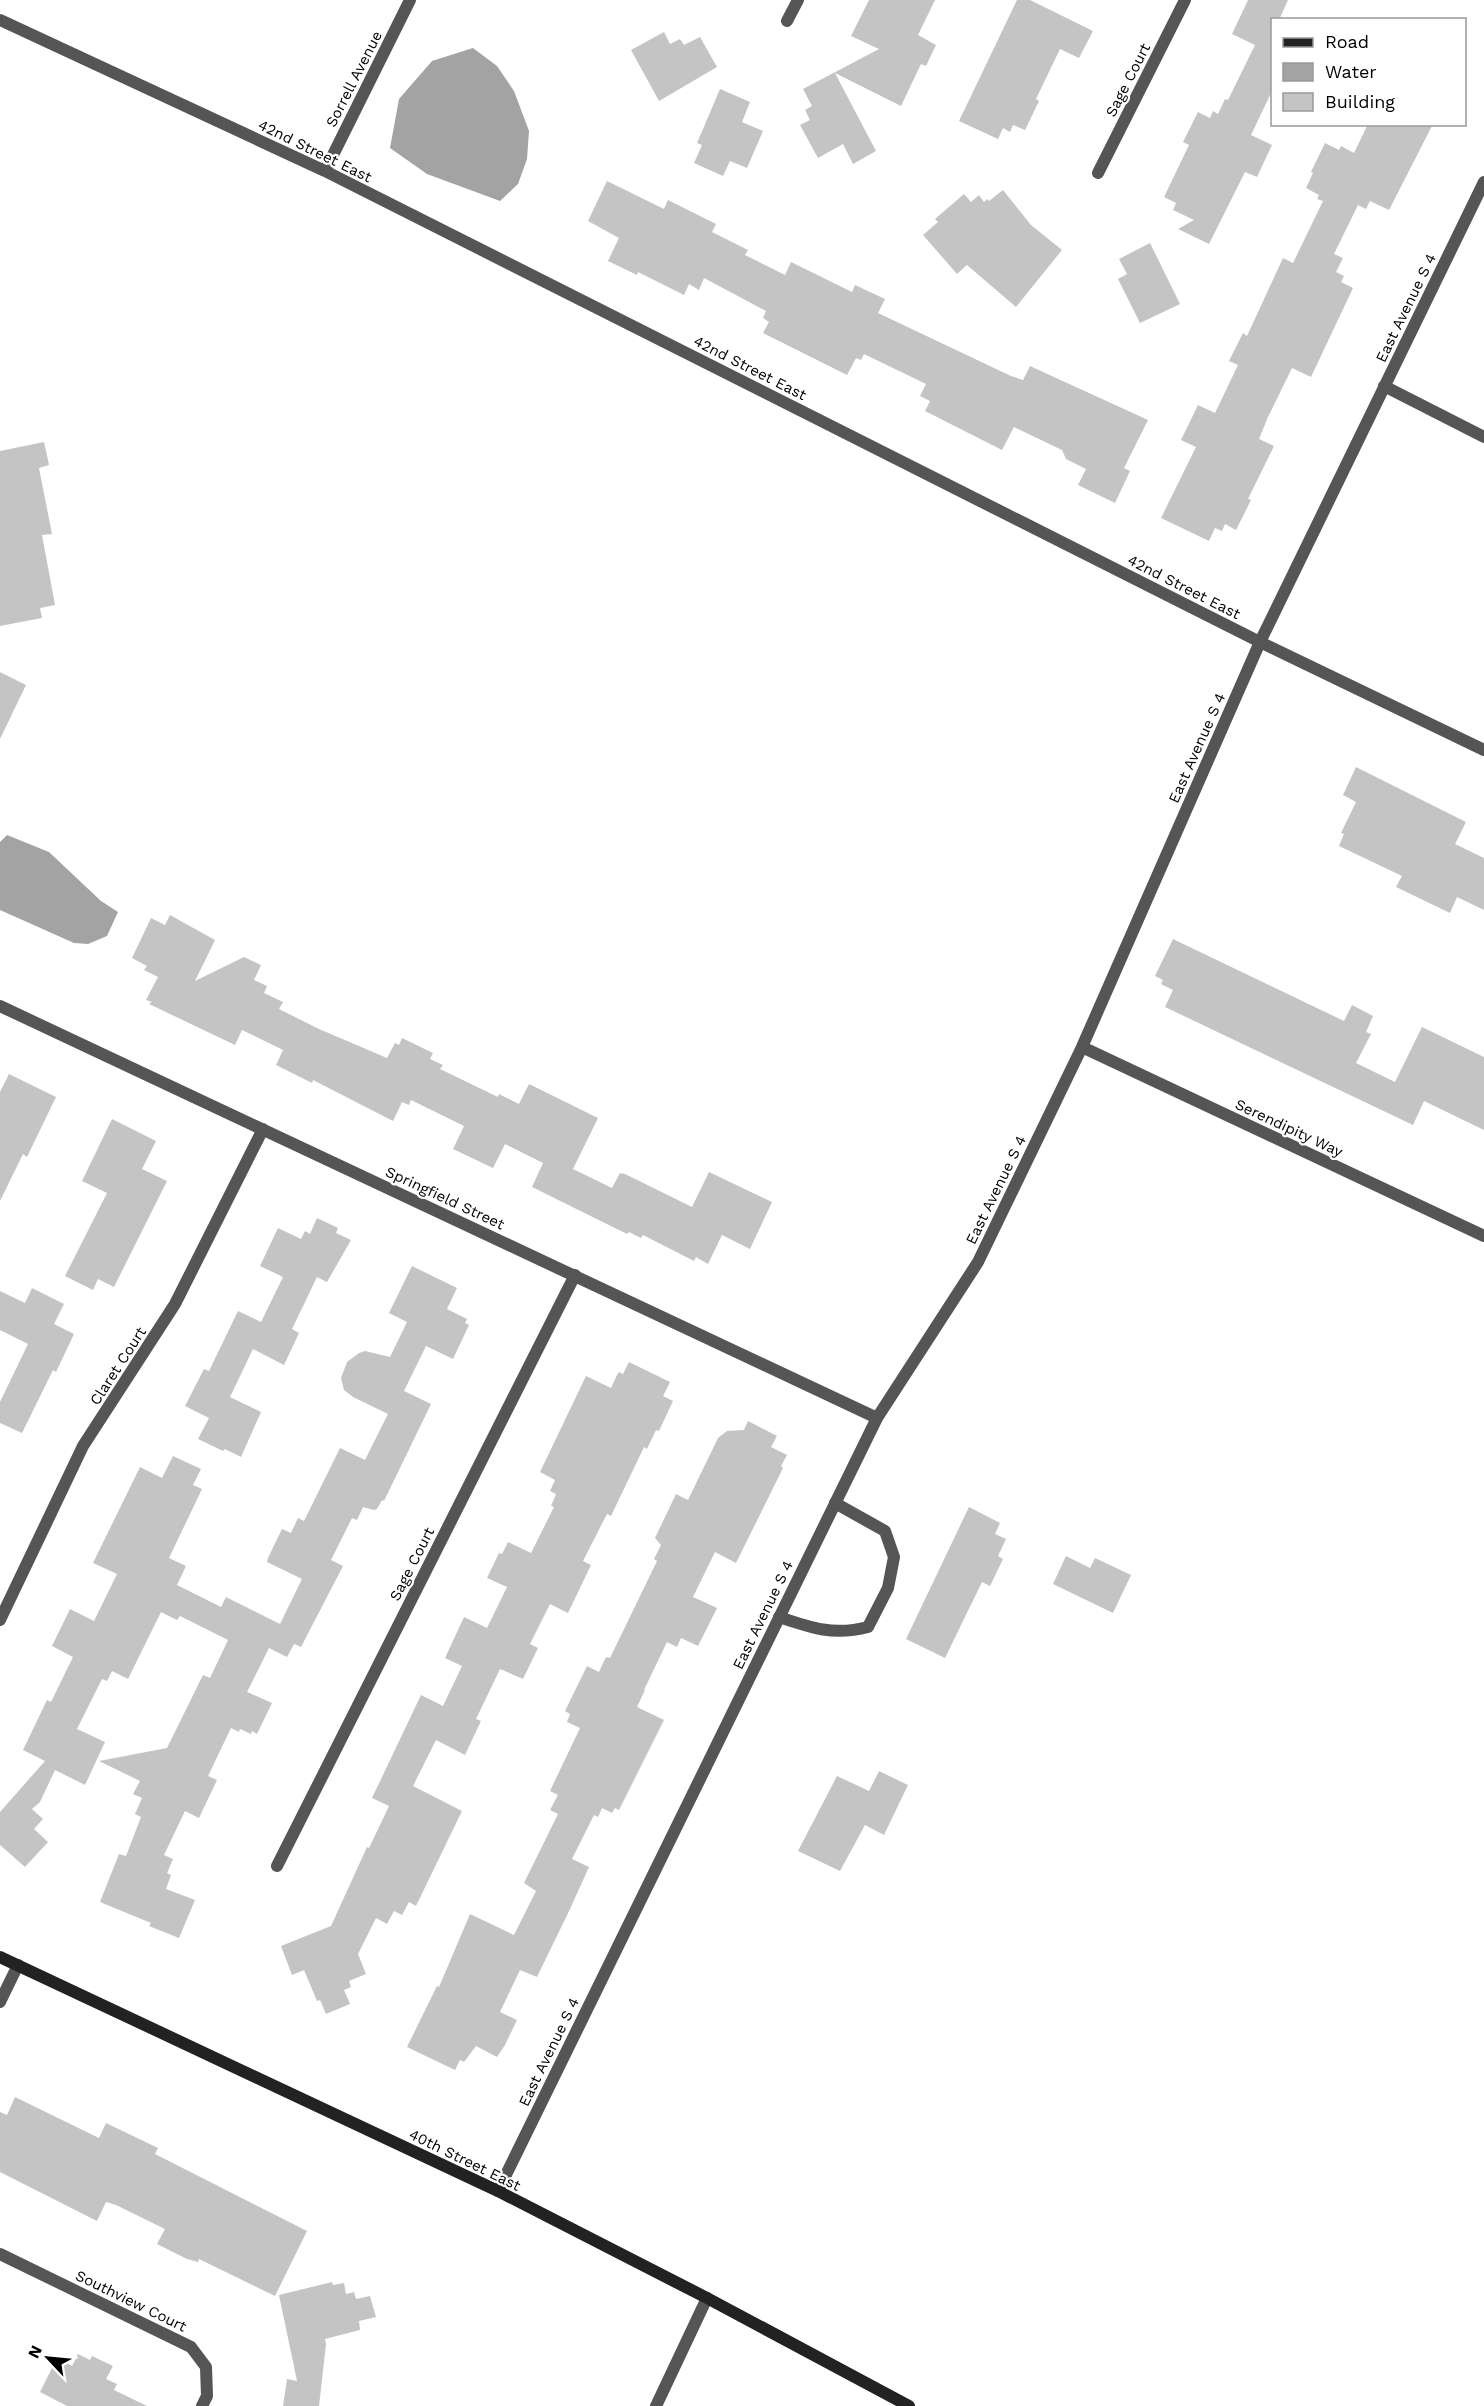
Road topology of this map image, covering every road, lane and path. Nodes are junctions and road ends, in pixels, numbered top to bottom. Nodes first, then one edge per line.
1 (410, 0) edge
2 (798, 0) edge
3 (1185, 0) edge
4 (0, 21) edge
5 (787, 21) dead end
6 (325, 171) junction
7 (1098, 173) dead end
8 (1484, 182) edge
9 (1384, 386) junction
10 (1484, 437) edge
11 (1260, 642) junction
12 (1484, 750) edge
13 (0, 1006) edge
14 (1082, 1047) junction
15 (263, 1129) junction
16 (1484, 1236) edge
17 (575, 1275) junction
18 (877, 1418) junction
19 (835, 1503) junction
20 (779, 1617) junction
21 (0, 1620) edge
22 (277, 1866) dead end
23 (0, 1957) edge
24 (18, 1965) junction
25 (0, 2002) edge
26 (498, 2191) junction
27 (0, 2254) edge
28 (707, 2298) junction
29 (202, 2406) edge
30 (656, 2406) edge
31 (909, 2406) edge

1 - 6 street, Sorrell Avenue
2 - 5 street
3 - 7 street, Sage Court
4 - 6 street, 42nd Street East
6 - 11 street, 42nd Street East
8 - 9 street, East Avenue S 4
9 - 10 street
9 - 11 street, East Avenue S 4
11 - 12 street, 42nd Street East
11 - 14 street, East Avenue S 4
13 - 15 street, Springfield Street
14 - 16 street, Serendipity Way
14 - 18 street, East Avenue S 4
15 - 17 street, Springfield Street
15 - 21 street, Claret Court
17 - 18 street, Springfield Street
17 - 22 street, Sage Court
18 - 19 street, East Avenue S 4
19 - 20 street, East Avenue S 4
19 - 20 street
20 - 26 street, East Avenue S 4
23 - 24 main road, 40th Street East
24 - 25 street
24 - 26 main road, 40th Street East
26 - 28 main road, 40th Street East
27 - 29 street, Southview Court
28 - 30 street
28 - 31 main road, 40th Street East

